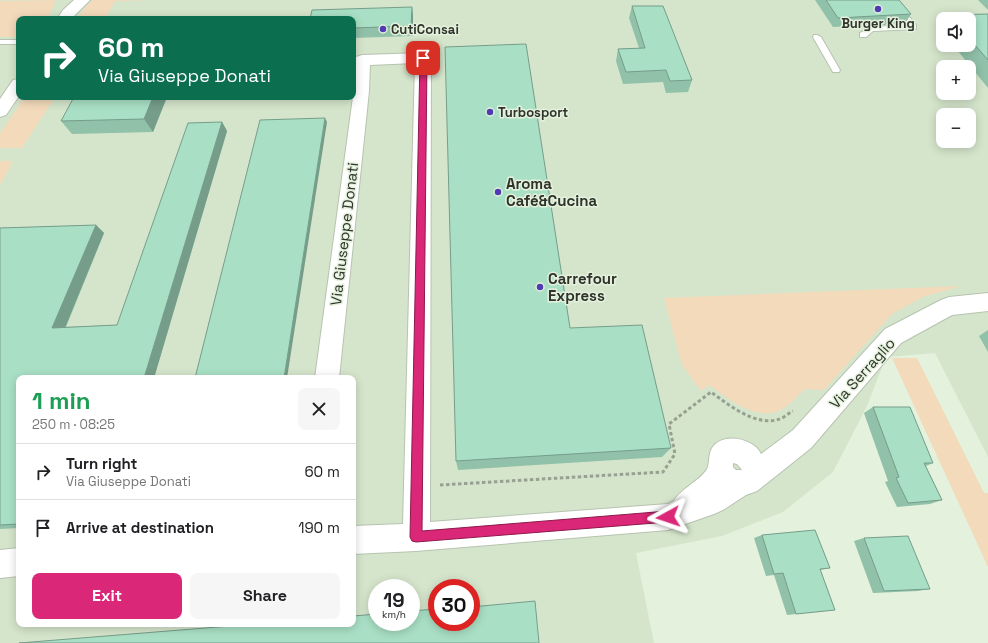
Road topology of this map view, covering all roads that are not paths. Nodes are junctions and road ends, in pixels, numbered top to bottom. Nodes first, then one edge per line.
1 (83, 0) edge
2 (891, 0) edge
3 (67, 11) edge
4 (863, 35) dead end
5 (817, 37) dead end
6 (0, 42) edge
7 (16, 42) edge
8 (836, 70) dead end
9 (16, 88) edge
10 (0, 111) edge
11 (988, 302) edge
12 (327, 375) edge
13 (416, 537) junction
14 (356, 540) edge
15 (16, 562) edge
16 (0, 564) edge

1 - 3 street
2 - 4 lane
5 - 8 lane
6 - 7 lane
9 - 10 street
11 - 13 street, Via Serraglio
12 - 13 street, Via Giuseppe Donati
13 - 14 street
15 - 16 street

